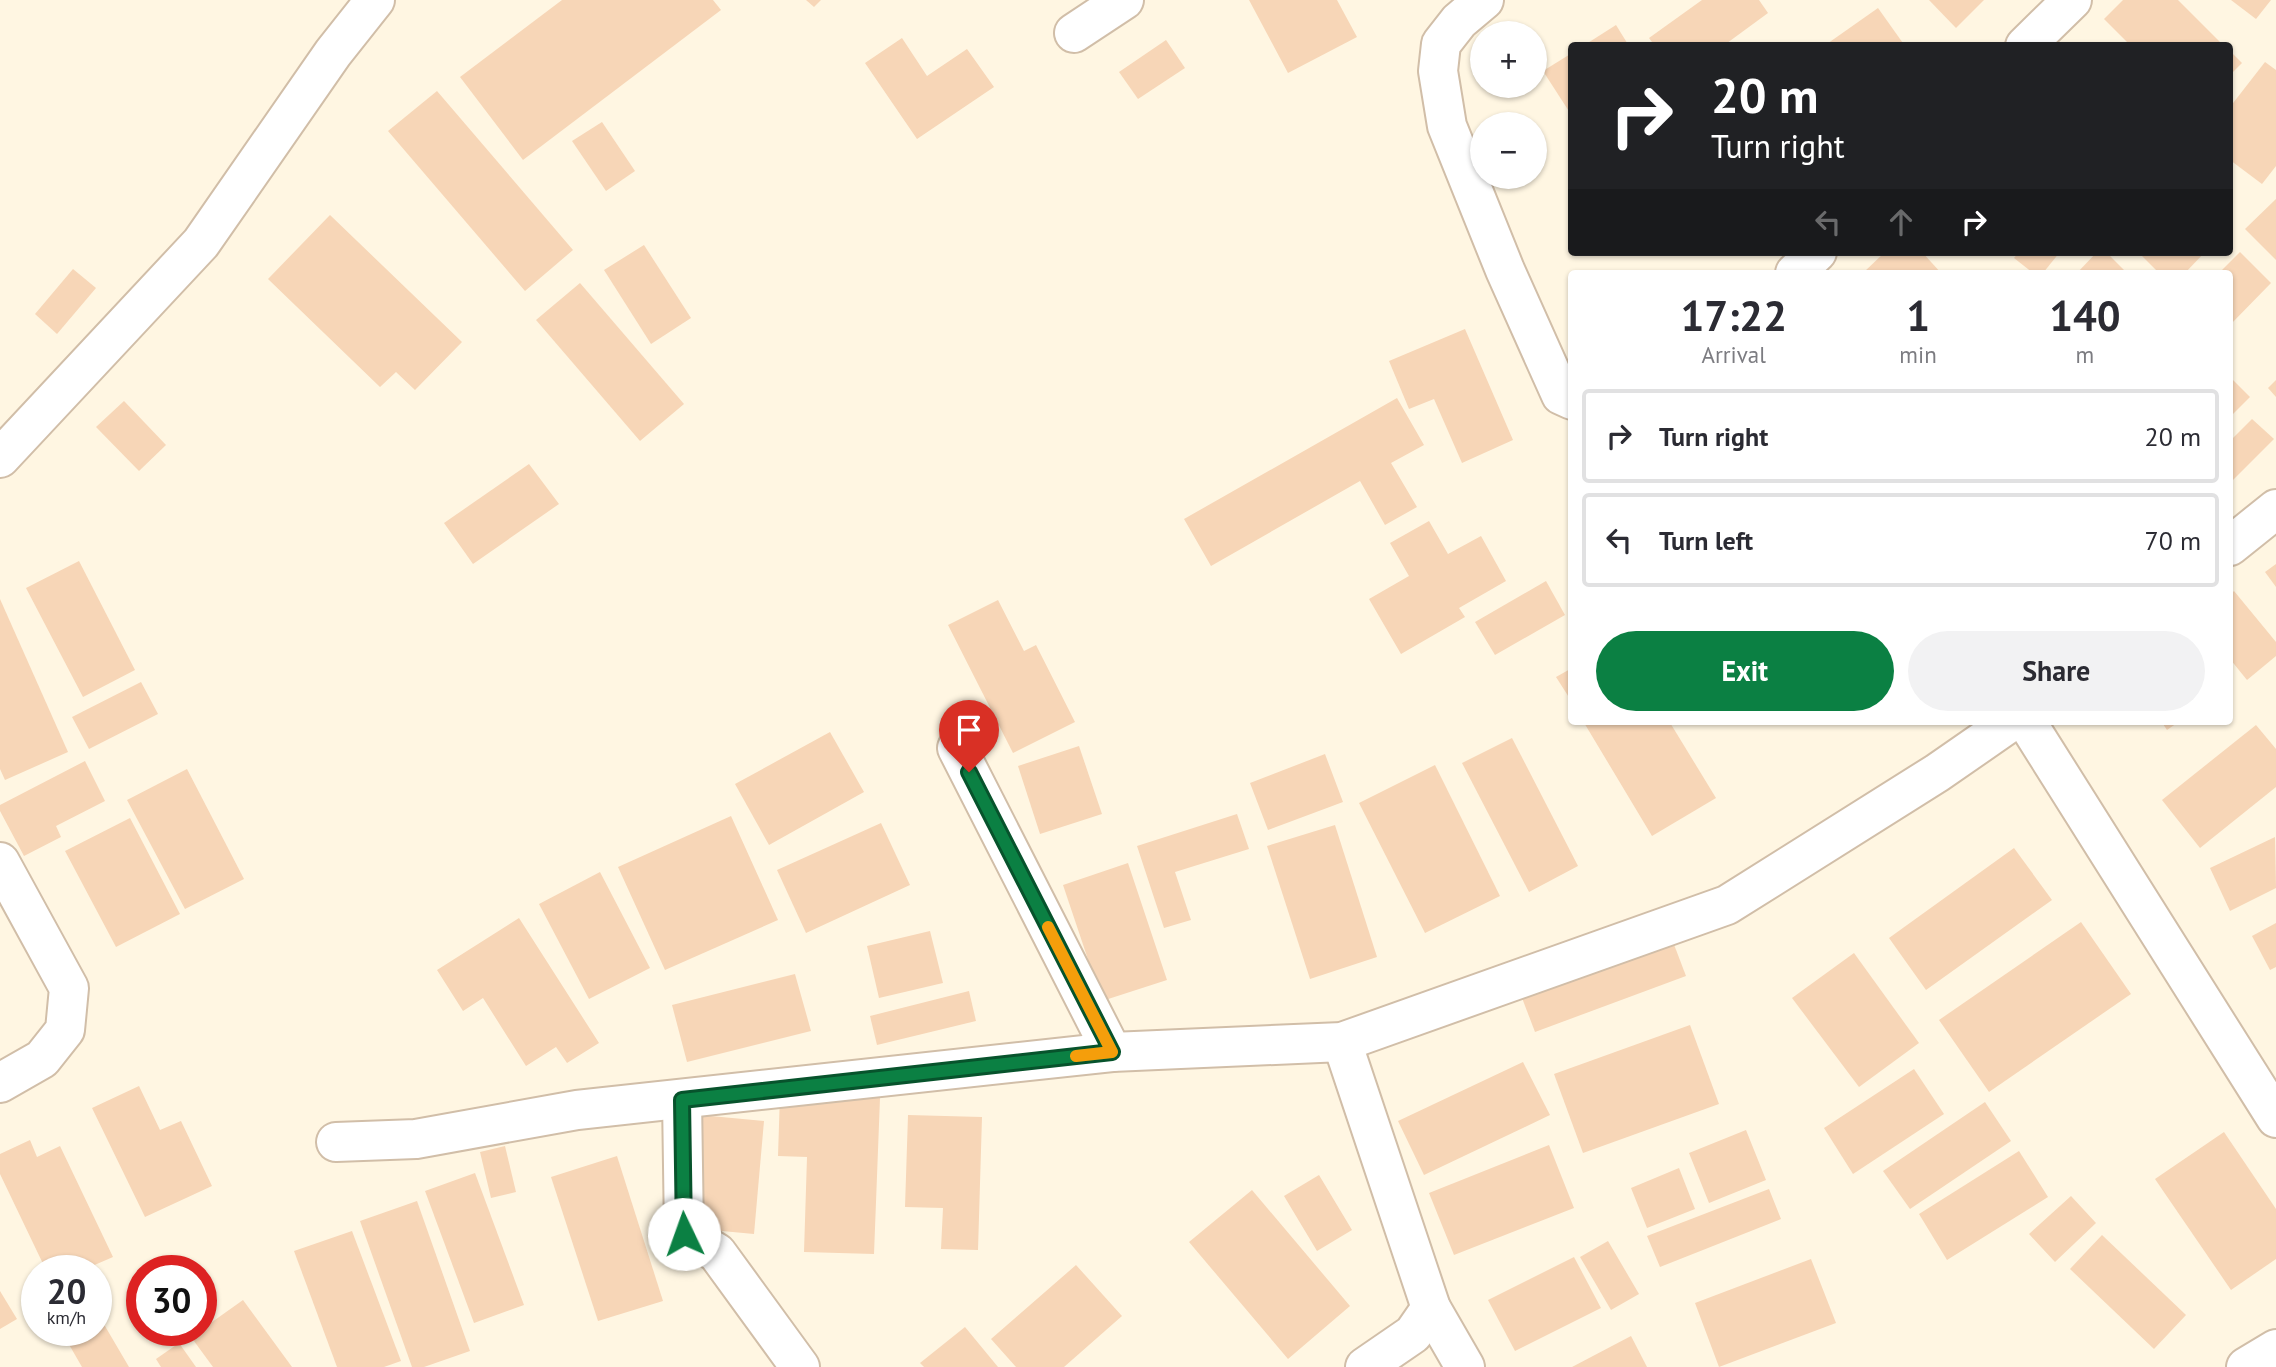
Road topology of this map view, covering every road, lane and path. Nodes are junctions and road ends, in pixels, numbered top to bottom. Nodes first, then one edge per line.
1 (375, 0) edge
2 (1124, 0) edge
3 (1484, 0) edge
4 (2071, 0) edge
5 (1074, 33) dead end
6 (2029, 42) edge
7 (1813, 256) edge
8 (1798, 270) edge
9 (1568, 398) edge
10 (0, 458) edge
11 (2276, 509) edge
12 (2233, 544) edge
13 (2006, 725) edge
14 (2029, 725) edge
15 (957, 748) dead end
16 (0, 862) edge
17 (1342, 1042) junction
18 (1112, 1052) junction
19 (0, 1083) edge
20 (682, 1100) junction
21 (2276, 1118) edge
22 (335, 1142) dead end
23 (1431, 1308) junction
24 (2276, 1349) edge
25 (800, 1367) edge
26 (1365, 1367) edge
27 (1465, 1367) edge
28 (2246, 1367) edge

1 - 10 street
2 - 5 street
3 - 9 street
4 - 6 street
7 - 8 street
11 - 12 street
13 - 17 street
14 - 21 street
15 - 18 street
16 - 19 street
17 - 18 street
17 - 23 street
18 - 20 street
20 - 22 street
20 - 25 street
23 - 26 street
23 - 27 street
24 - 28 street

